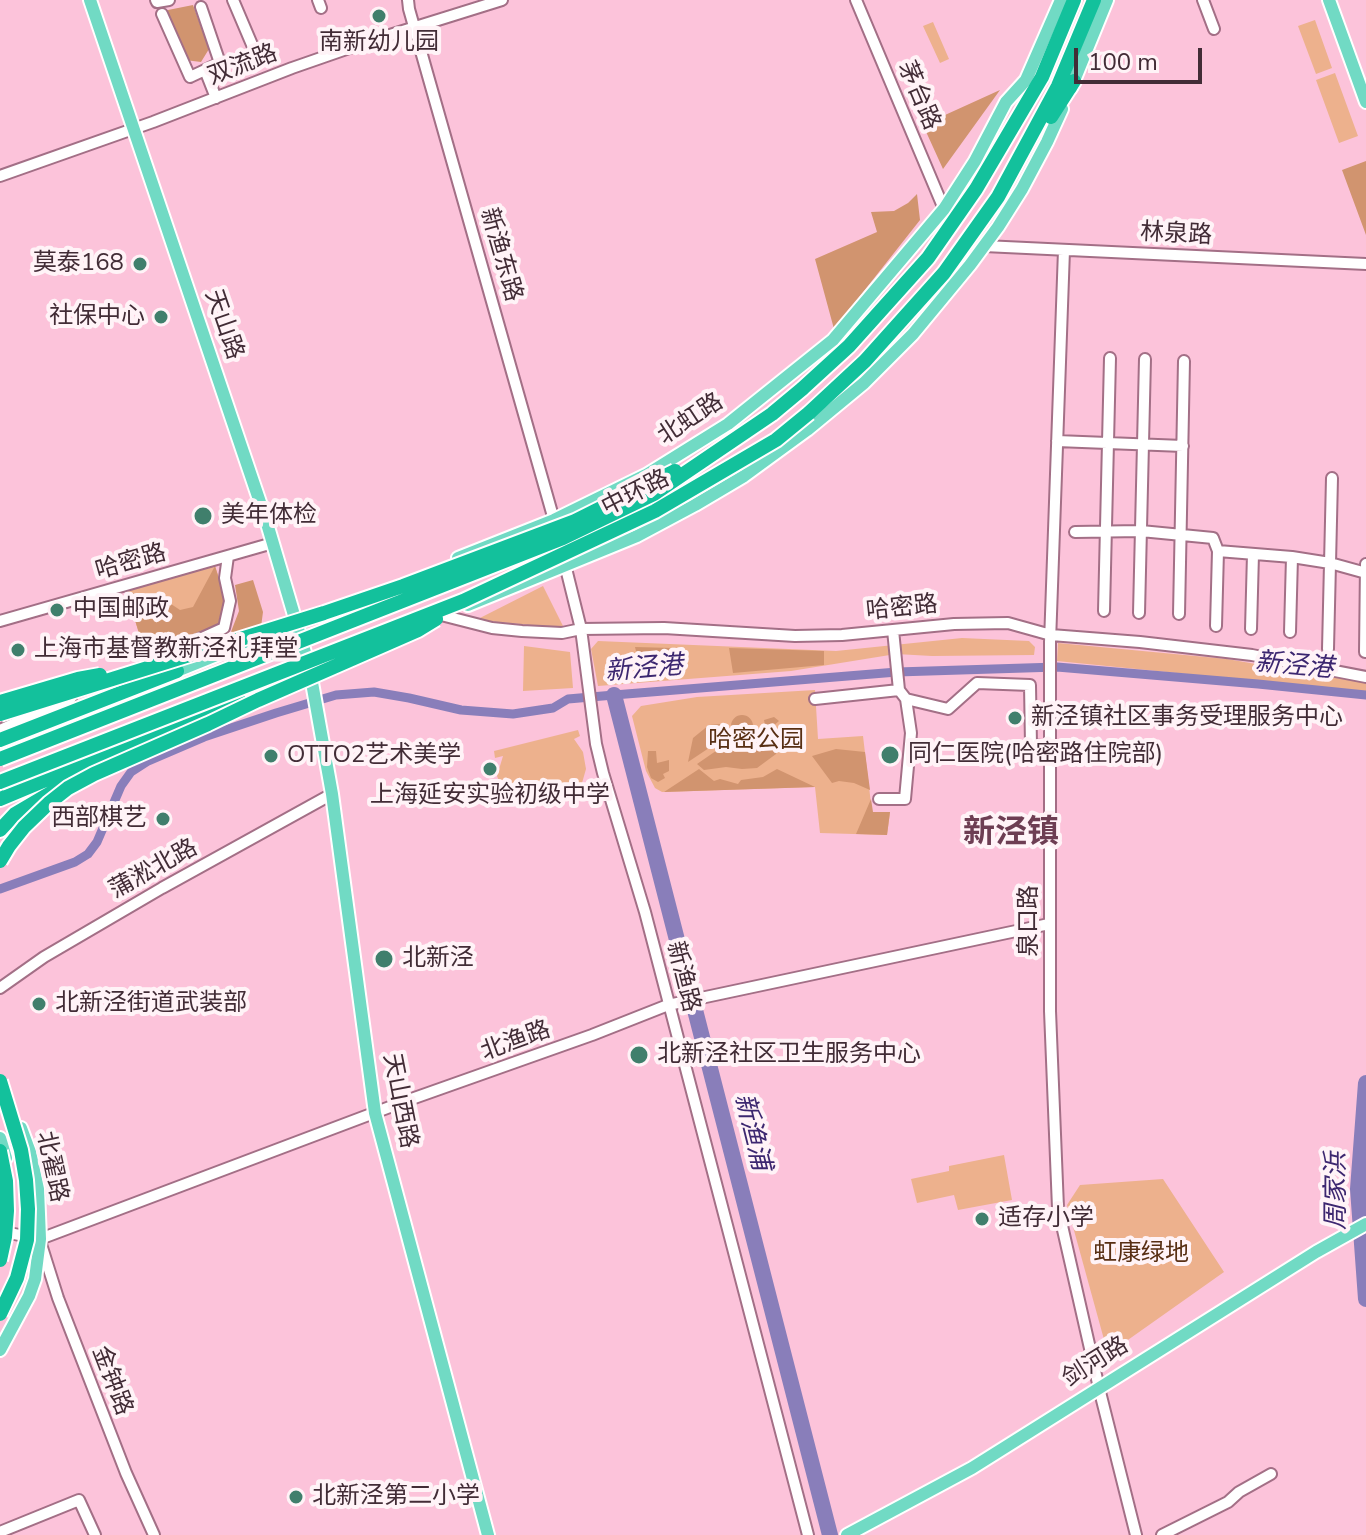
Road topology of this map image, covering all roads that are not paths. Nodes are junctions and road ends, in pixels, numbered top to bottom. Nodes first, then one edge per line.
1 (90, 0) edge
2 (156, 0) edge
3 (169, 0) edge
4 (233, 0) edge
5 (408, 0) edge
6 (502, 0) edge
7 (856, 0) edge
8 (1061, 0) edge
9 (1074, 0) edge
10 (1094, 0) edge
11 (1107, 0) edge
12 (1203, 0) edge
13 (1329, 0) edge
14 (201, 7) dead end
15 (162, 14) dead end
16 (415, 28) junction
17 (1214, 29) dead end
18 (253, 47) dead end
19 (205, 70) junction
20 (1074, 81) junction
21 (216, 98) junction
22 (1366, 102) edge
23 (133, 129) junction
24 (0, 176) edge
25 (998, 197) junction
26 (944, 209) junction
27 (984, 246) junction
28 (1064, 250) junction
29 (1366, 264) edge
30 (1110, 358) dead end
31 (1145, 359) dead end
32 (1184, 361) dead end
33 (772, 414) junction
34 (1057, 441) junction
35 (1108, 443) junction
36 (1143, 445) junction
37 (1183, 446) junction
38 (1332, 478) dead end
39 (554, 520) junction
40 (1141, 531) junction
41 (1075, 532) dead end
42 (1106, 532) junction
43 (1180, 533) junction
44 (273, 543) junction
45 (1218, 551) junction
46 (1253, 554) junction
47 (228, 556) junction
48 (1292, 557) junction
49 (1330, 563) junction
50 (1366, 564) edge
51 (565, 566) junction
52 (1366, 573) edge
53 (463, 601) junction
54 (1104, 611) dead end
55 (1139, 613) dead end
56 (1179, 614) dead end
57 (441, 615) junction
58 (0, 621) edge
59 (296, 623) junction
60 (1216, 626) dead end
61 (581, 629) junction
62 (1251, 629) dead end
63 (893, 630) junction
64 (1290, 632) dead end
65 (1051, 639) junction
66 (1328, 649) dead end
67 (1365, 652) edge
68 (309, 666) junction
69 (172, 667) junction
70 (1366, 677) edge
71 (260, 686) joint
72 (899, 690) junction
73 (815, 699) dead end
74 (906, 699) junction
75 (0, 702) edge
76 (0, 714) edge
77 (0, 730) edge
78 (0, 740) edge
79 (1050, 747) junction
80 (0, 759) edge
81 (94, 774) junction
82 (0, 782) edge
83 (332, 794) junction
84 (0, 799) edge
85 (879, 799) dead end
86 (0, 830) edge
87 (0, 861) edge
88 (1049, 924) junction
89 (0, 988) edge
90 (668, 1005) junction
91 (0, 1083) edge
92 (0, 1094) edge
93 (375, 1113) junction
94 (12, 1119) junction
95 (0, 1138) edge
96 (0, 1151) edge
97 (1366, 1224) edge
98 (9, 1233) junction
99 (40, 1239) junction
100 (0, 1250) edge
101 (0, 1260) edge
102 (0, 1314) edge
103 (0, 1350) edge
104 (1099, 1388) junction
105 (1271, 1474) dead end
106 (0, 1532) edge
107 (95, 1535) edge
108 (154, 1535) edge
109 (488, 1535) edge
110 (808, 1535) edge
111 (847, 1535) edge
112 (1136, 1535) edge
113 (1162, 1535) edge

1 - 23 main road, 天山路
2 - 3 street
4 - 18 street
5 - 16 street, 新渔东路
6 - 16 street, 双流路
7 - 26 street, 茅台路
8 - 26 main road, 北虹路
9 - 33 highway, 中环路, bridge
10 - 25 highway, 中环路
11 - 20 main road
12 - 17 street
13 - 22 main road
14 - 19 street
15 - 19 street
16 - 21 street, 双流路
16 - 39 street, 新渔东路
19 - 21 street
20 - 25 highway
20 - 27 main road
21 - 23 street, 双流路
23 - 24 street, 双流路
23 - 44 main road, 天山路
25 - 53 highway, 中环路, bridge
26 - 39 main road, 北虹路
27 - 28 street, 林泉路
27 - 51 main road
28 - 29 street, 林泉路
28 - 34 street, 泉口路
30 - 35 street
31 - 36 street
32 - 37 street
33 - 69 highway, bridge
33 - 80 highway, 中环路, bridge
34 - 35 street
34 - 65 street, 泉口路
35 - 36 street
35 - 42 street
36 - 37 street
36 - 40 street
37 - 43 street
38 - 49 street
39 - 51 street, 新渔路
39 - 59 main road, 北虹路
40 - 42 street
40 - 43 street
40 - 55 street
41 - 42 street
42 - 54 street
43 - 45 street
43 - 56 street
44 - 47 street, 哈密路
44 - 59 main road, 天山路
45 - 46 street
45 - 60 street
46 - 48 street
46 - 62 street
47 - 58 street, 哈密路
47 - 77 street, bridge
48 - 49 street
48 - 64 street
49 - 52 street
49 - 66 street
50 - 52 street
51 - 57 main road
51 - 61 street, 新渔路
52 - 67 street
53 - 81 highway, bridge
53 - 82 highway, 中环路, bridge
57 - 61 street, 哈密路
57 - 68 main road
59 - 68 main road, 天山路
59 - 69 main road, 北虹路
61 - 63 street, 哈密路
61 - 90 street, 新渔路
63 - 65 street, 哈密路
63 - 72 street
65 - 70 street, 哈密路
65 - 79 street, 泉口路
68 - 71 main road
68 - 83 main road, 天山西路
69 - 75 highway, bridge
69 - 76 highway, bridge
69 - 78 highway
71 - 84 highway
72 - 73 street
72 - 74 street
74 - 79 street
74 - 85 street
79 - 88 street, 泉口路
81 - 86 highway, bridge
81 - 87 highway, bridge
83 - 89 street, 蒲淞北路
83 - 93 main road, 天山西路
88 - 90 street, 北渔路
88 - 104 street, 泉口路
90 - 93 street, 北渔路
90 - 110 street, 新渔路
91 - 94 highway, bridge
91 - 99 main road, 北翟路
92 - 94 highway, bridge
93 - 99 street, 北渔路
93 - 109 main road, 天山西路
94 - 102 highway, bridge
95 - 98 main road, 北翟路
96 - 101 highway, bridge
97 - 104 main road, 剑河路
98 - 99 street
98 - 100 main road, 北翟路
99 - 103 main road, 北翟路
99 - 108 street, 金钟路
104 - 111 main road, 剑河路
104 - 112 street, 泉口路
105 - 113 street
106 - 107 street

